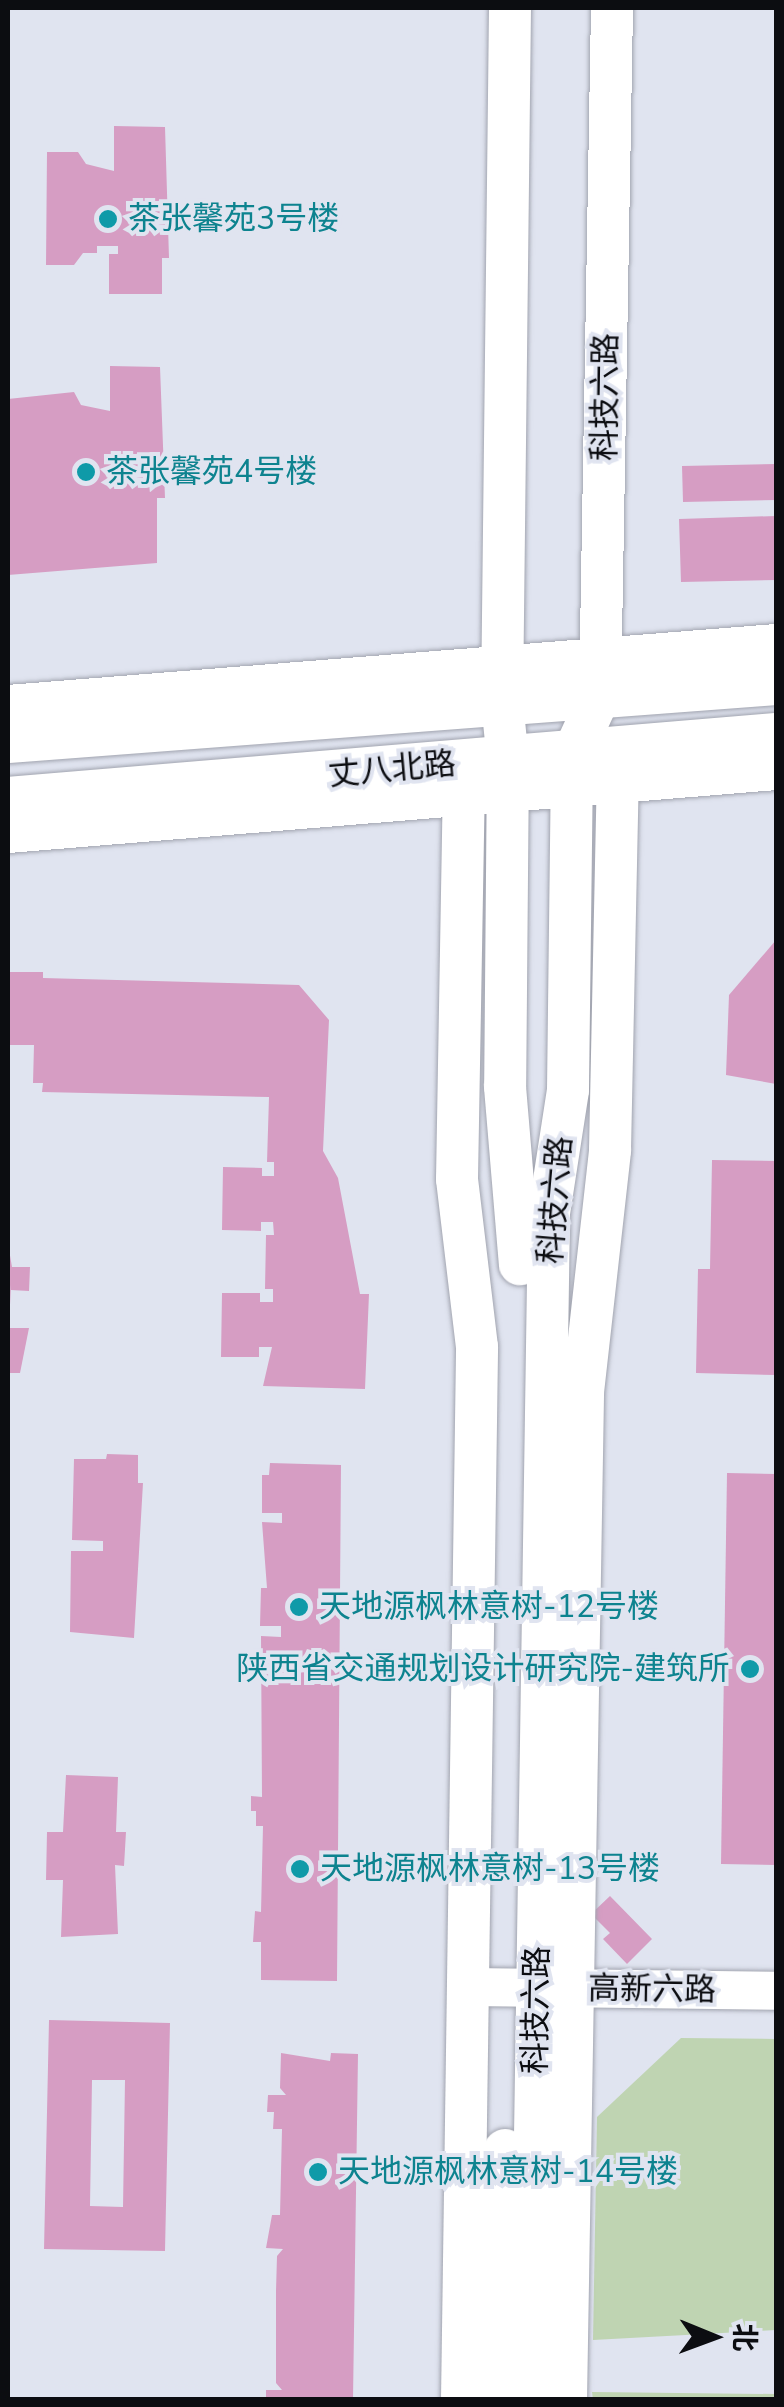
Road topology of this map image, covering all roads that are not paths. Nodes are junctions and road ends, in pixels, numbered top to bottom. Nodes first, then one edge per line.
1 (510, 8) edge
2 (612, 8) edge
3 (776, 645) edge
4 (599, 678) junction
5 (776, 681) edge
6 (502, 685) junction
7 (8, 706) edge
8 (776, 737) edge
9 (8, 738) edge
10 (776, 769) edge
11 (572, 772) junction
12 (508, 776) junction
13 (618, 783) junction
14 (464, 795) junction
15 (8, 801) edge
16 (8, 832) edge
17 (522, 1988) junction
18 (776, 1991) edge
19 (462, 2400) edge
20 (501, 2400) edge
21 (531, 2400) edge
22 (566, 2400) edge

1 - 6 main road, 科技六路
2 - 4 main road, 科技六路
3 - 4 main road
4 - 5 main road, 丈八北路
4 - 6 main road, 丈八北路
4 - 11 main road, 科技六路
6 - 7 main road
6 - 9 main road, 丈八北路
6 - 12 main road, 科技六路
8 - 11 main road, 丈八北路
10 - 13 main road
11 - 12 main road, 丈八北路
11 - 13 main road
11 - 17 main road, 科技六路
12 - 14 main road
12 - 15 main road, 丈八北路
12 - 17 main road, 科技六路
13 - 17 main road
14 - 16 main road
14 - 17 main road
17 - 18 street, 高新六路
17 - 19 main road
17 - 20 main road, 科技六路
17 - 21 main road, 科技六路
17 - 22 main road

